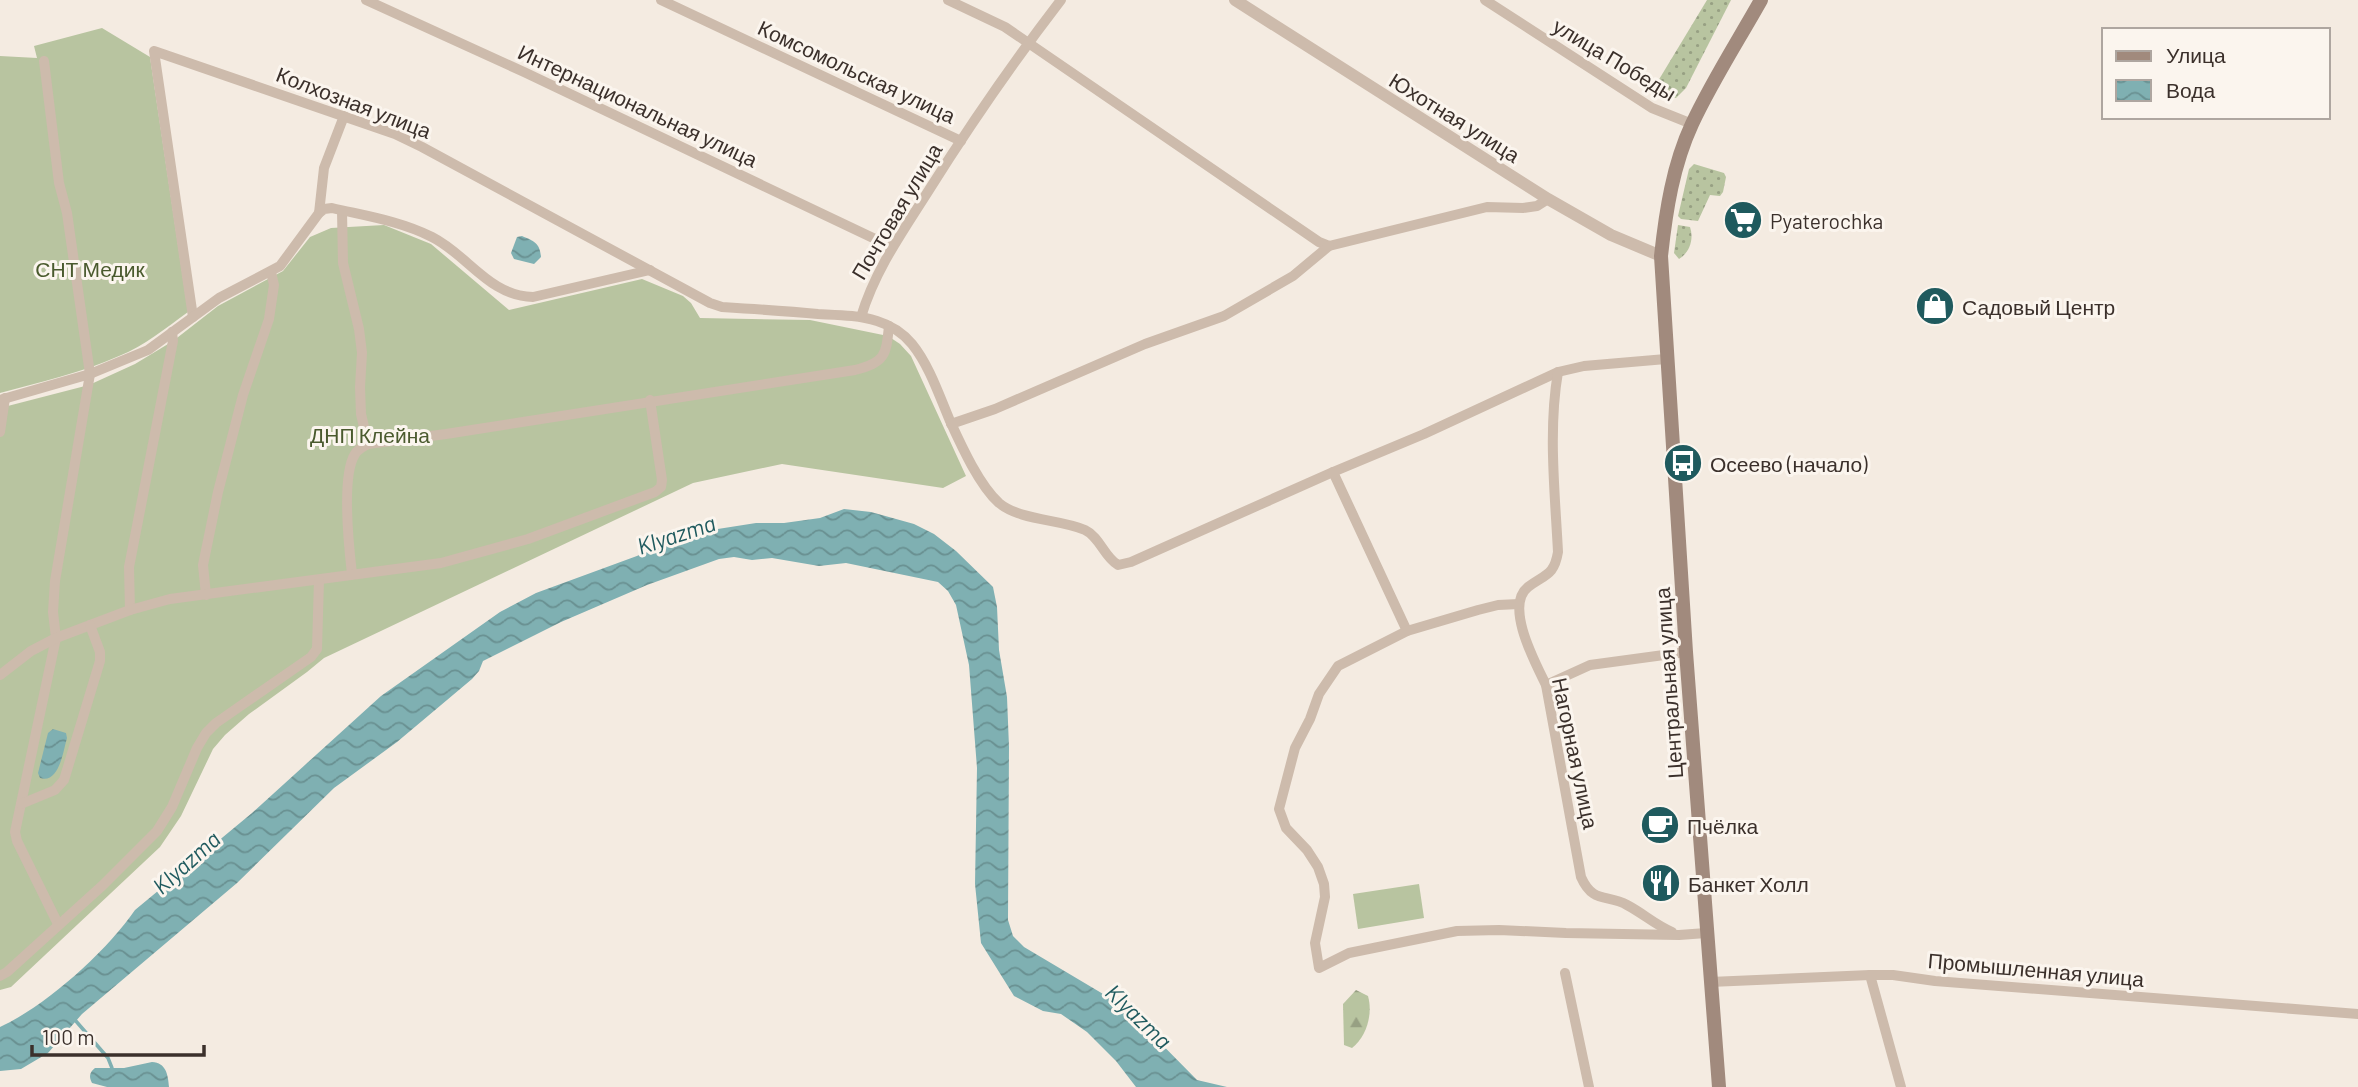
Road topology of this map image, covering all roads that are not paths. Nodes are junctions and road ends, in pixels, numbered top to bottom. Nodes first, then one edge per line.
1 (366, 0) edge
2 (661, 0) edge
3 (948, 0) edge
4 (1061, 0) edge
5 (1235, 0) edge
6 (1485, 0) edge
7 (1761, 0) edge
8 (1028, 43) junction
9 (44, 61) dead end
10 (344, 116) junction
11 (1692, 124) junction
12 (961, 141) junction
13 (1548, 199) junction
14 (342, 211) junction
15 (319, 213) junction
16 (1329, 246) junction
17 (892, 247) junction
18 (1661, 256) junction
19 (650, 271) junction
20 (271, 272) junction
21 (193, 317) junction
22 (861, 317) junction
23 (889, 326) junction
24 (172, 332) junction
25 (1666, 359) junction
26 (1558, 372) junction
27 (90, 373) junction
28 (3, 399) edge
29 (650, 400) junction
30 (953, 428) junction
31 (0, 432) edge
32 (368, 444) junction
33 (1333, 472) junction
34 (352, 574) junction
35 (319, 580) junction
36 (206, 595) junction
37 (1519, 604) junction
38 (130, 610) junction
39 (90, 625) junction
40 (1407, 631) junction
41 (56, 638) junction
42 (1686, 652) junction
43 (0, 675) edge
44 (1546, 685) junction
45 (22, 804) junction
46 (58, 924) junction
47 (1706, 933) junction
48 (1679, 934) junction
49 (1565, 973) dead end
50 (1870, 975) junction
51 (0, 976) edge
52 (1710, 982) junction
53 (2358, 1014) edge
54 (1589, 1087) edge
55 (1719, 1087) edge
56 (1901, 1087) edge

1 - 17 street, Интернациональная улица
2 - 12 street, Комсомольская улица
3 - 8 street
4 - 8 street, Почтовая улица
5 - 13 street, Юхотная улица
6 - 11 street, улица Победы
7 - 11 main road, Центральная улица
8 - 12 street, Почтовая улица
8 - 16 street
9 - 27 street
10 - 15 street
10 - 19 street, Колхозная улица
10 - 21 street, Колхозная улица
11 - 18 main road, Центральная улица
12 - 17 street, Почтовая улица
13 - 16 street
13 - 18 street, Юхотная улица
14 - 15 street
14 - 19 street
14 - 32 street
15 - 20 street
16 - 30 street
17 - 22 street, Почтовая улица
18 - 25 main road, Центральная улица
19 - 22 street, Колхозная улица
20 - 21 street
20 - 36 street
21 - 24 street
22 - 23 street
23 - 29 street
23 - 30 street
24 - 27 street
24 - 38 street
25 - 26 street
25 - 42 main road, Центральная улица
26 - 33 street
26 - 37 street
27 - 28 street
27 - 41 street
28 - 31 street
29 - 32 street
29 - 34 street
30 - 33 street
32 - 34 street
33 - 40 street
34 - 35 street
35 - 36 street
35 - 46 street
36 - 38 street
37 - 40 street
37 - 44 street, Нагорная улица
38 - 39 street
39 - 41 street
39 - 45 street
40 - 48 street
41 - 43 street
41 - 45 street
42 - 44 street
42 - 47 main road, Центральная улица
44 - 48 street, Нагорная улица
45 - 46 street
46 - 51 street
47 - 48 street
47 - 52 main road, Центральная улица
49 - 54 street
50 - 52 street, Промышленная улица
50 - 53 street, Промышленная улица
50 - 56 street
52 - 55 main road, Центральная улица

